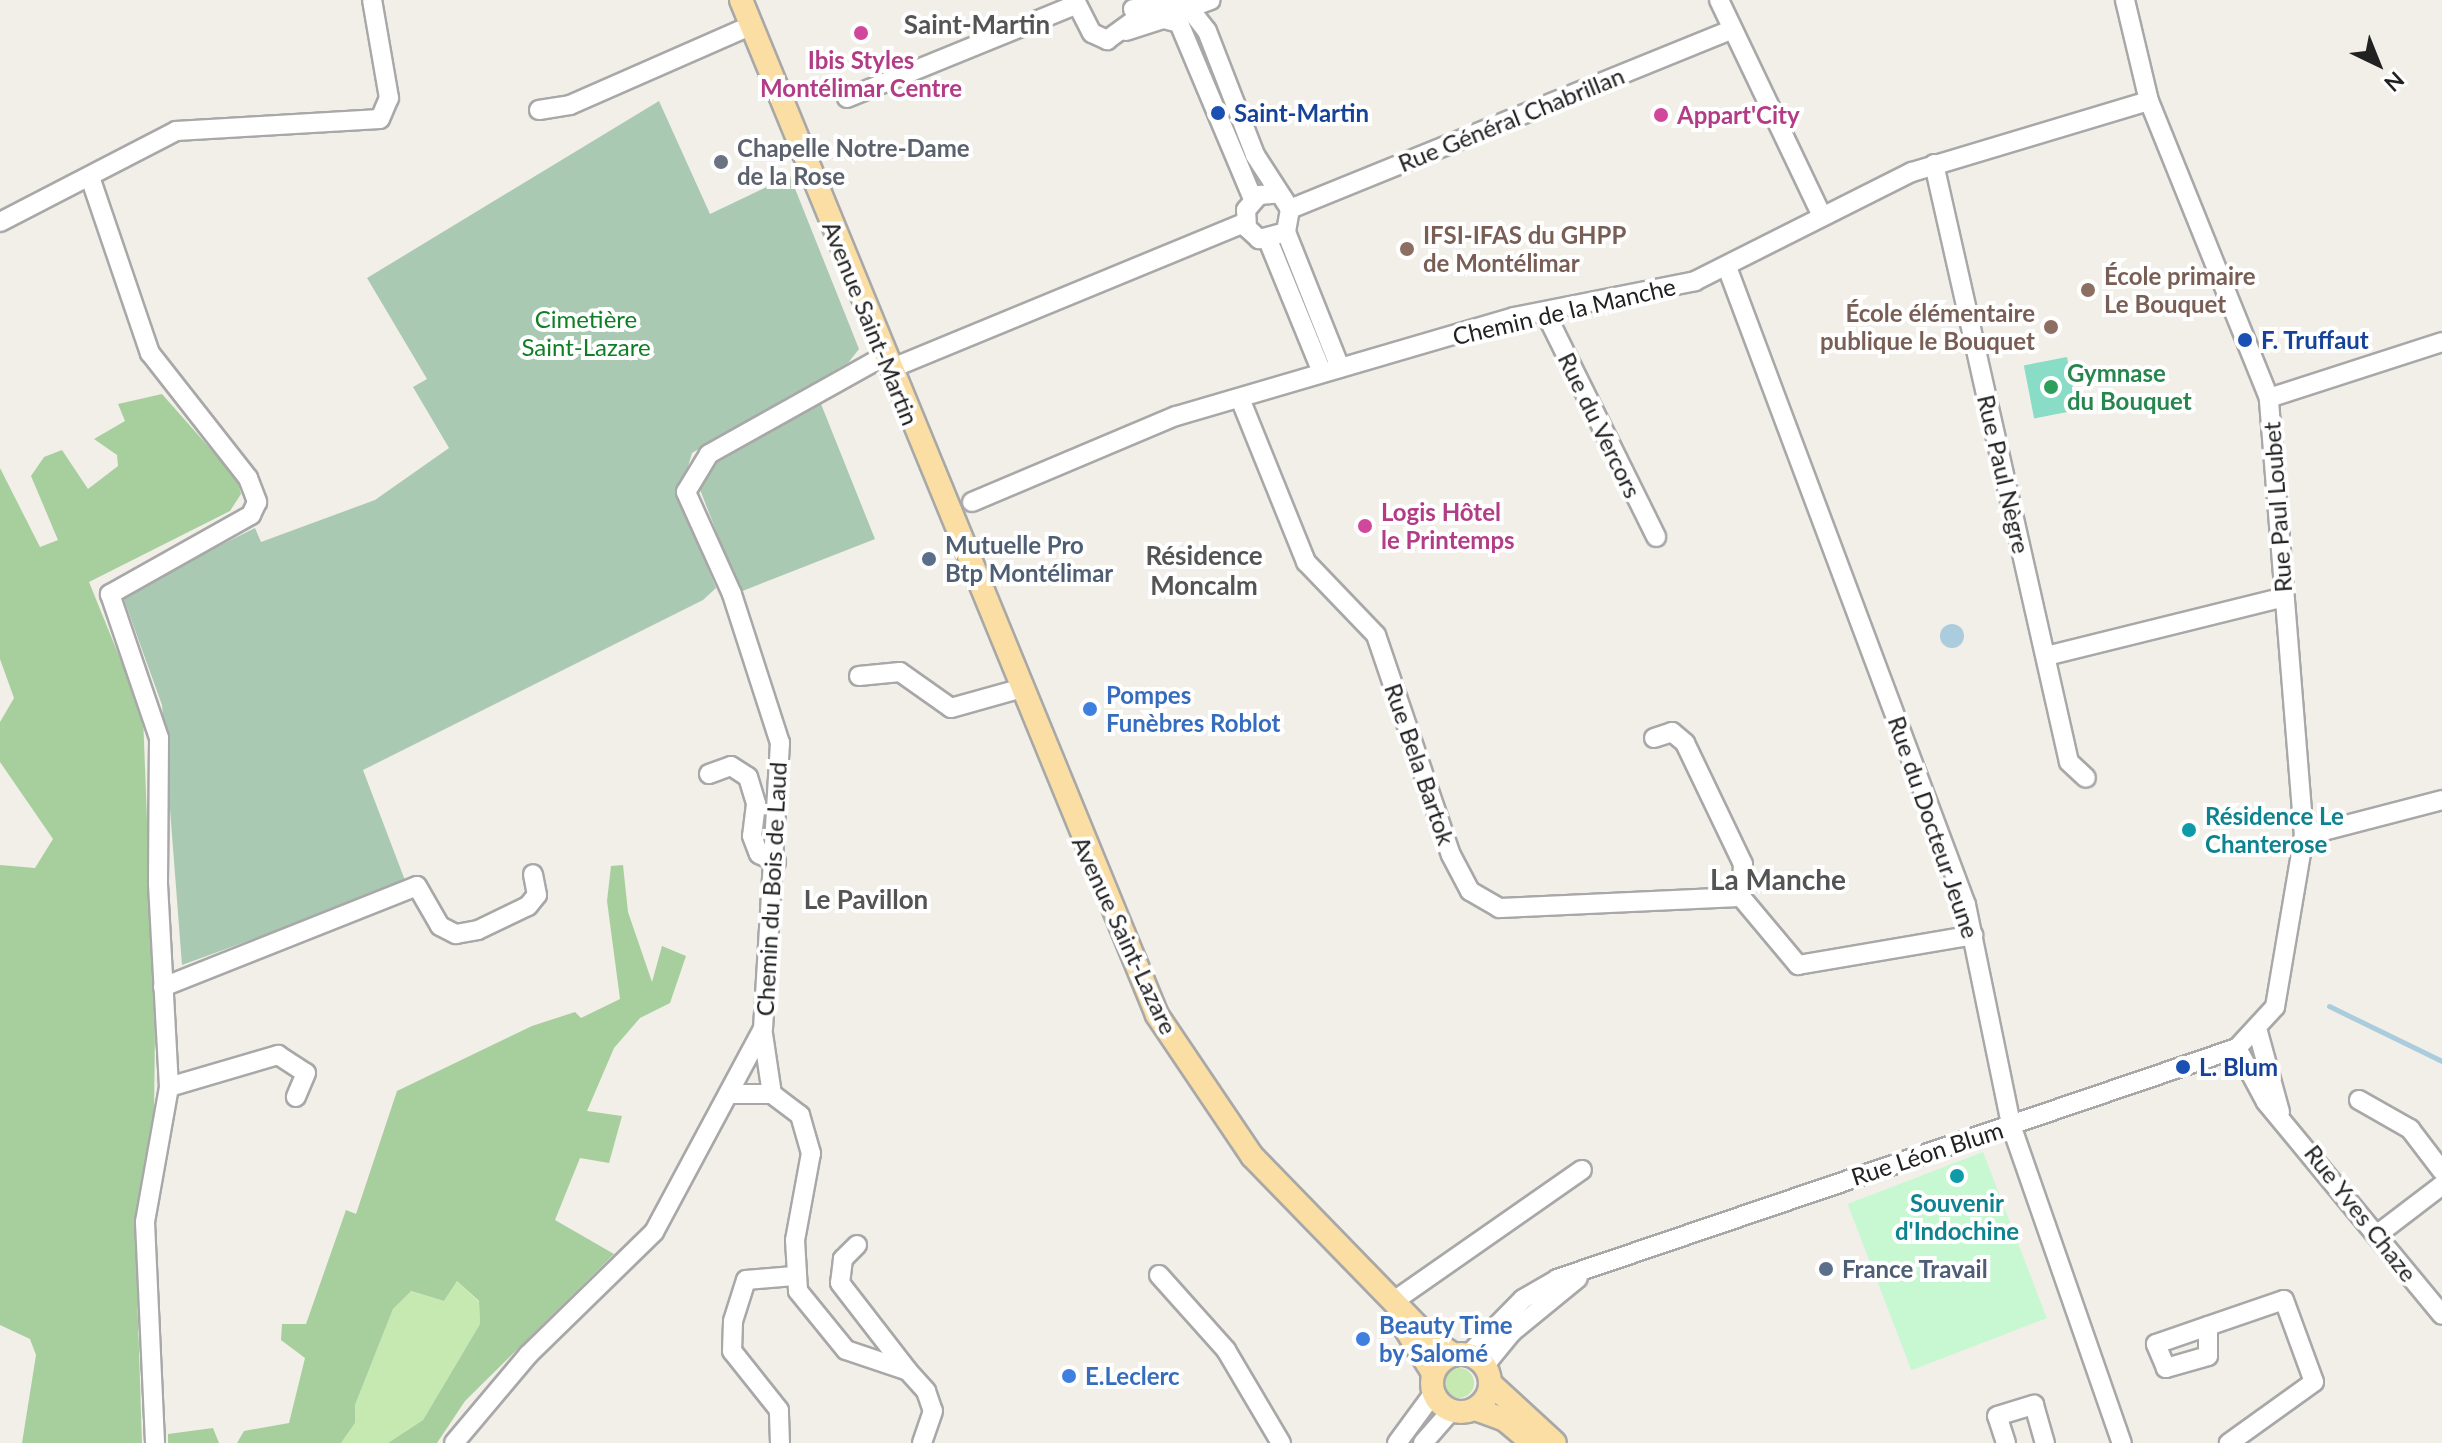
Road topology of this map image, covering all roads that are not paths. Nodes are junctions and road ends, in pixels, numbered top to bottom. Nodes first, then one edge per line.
1 (372, 0) edge
2 (741, 0) edge
3 (1211, 0) edge
4 (1719, 0) edge
5 (2125, 0) edge
6 (1076, 2) edge
7 (1131, 5) edge
8 (1189, 8) junction
9 (752, 25) junction
10 (1731, 30) junction
11 (1126, 31) junction
12 (847, 98) dead end
13 (2149, 101) junction
14 (539, 110) dead end
15 (1934, 164) junction
16 (91, 180) junction
17 (1275, 194) junction
18 (1253, 199) junction
19 (1290, 209) junction
20 (1821, 214) junction
21 (0, 222) edge
22 (1245, 223) junction
23 (1277, 236) junction
24 (1727, 267) junction
25 (1545, 312) junction
26 (2442, 342) edge
27 (887, 362) junction
28 (1331, 370) junction
29 (2269, 398) junction
30 (1241, 401) junction
31 (972, 502) dead end
32 (948, 513) joint
33 (1656, 537) dead end
34 (2284, 597) junction
35 (2046, 656) junction
36 (859, 676) dead end
37 (1019, 689) junction
38 (1654, 738) dead end
39 (709, 774) dead end
40 (2086, 778) dead end
41 (2442, 800) edge
42 (2304, 836) junction
43 (776, 862) junction
44 (533, 874) dead end
45 (1741, 897) junction
46 (1973, 935) junction
47 (163, 987) junction
48 (763, 1029) junction
49 (2258, 1032) junction
50 (2237, 1048) junction
51 (169, 1087) junction
52 (729, 1094) junction
53 (772, 1094) junction
54 (296, 1097) dead end
55 (2359, 1100) dead end
56 (2280, 1112) junction
57 (2011, 1125) junction
58 (1582, 1170) dead end
59 (2442, 1171) edge
60 (2442, 1185) edge
61 (2378, 1234) junction
62 (857, 1245) dead end
63 (1159, 1275) dead end
64 (794, 1276) junction
65 (1394, 1301) junction
66 (2442, 1315) edge
67 (2208, 1326) dead end
68 (1474, 1364) junction
69 (908, 1371) junction
70 (1433, 1384) junction
71 (1475, 1409) junction
72 (1451, 1411) junction
73 (155, 1443) edge
74 (454, 1443) edge
75 (780, 1443) edge
76 (922, 1443) edge
77 (1281, 1443) edge
78 (1397, 1443) edge
79 (1423, 1443) edge
80 (1532, 1443) edge
81 (1555, 1443) edge
82 (2006, 1443) edge
83 (2045, 1443) edge
84 (2122, 1443) edge
85 (2229, 1443) edge

1 - 16 street
2 - 9 main road, Avenue Saint-Martin
3 - 8 street
4 - 10 street
5 - 13 street, Rue Paul Loubet
6 - 11 street
6 - 12 street
7 - 8 street
7 - 11 street
8 - 17 street
9 - 14 street
9 - 27 main road, Avenue Saint-Martin
10 - 19 street, Rue Général Chabrillan
10 - 20 street
11 - 18 street
13 - 15 street, Chemin de la Manche
13 - 29 street, Rue Paul Loubet
15 - 20 street, Chemin de la Manche
15 - 35 street, Rue Paul Nègre
16 - 21 street
16 - 47 street
17 - 18 street
17 - 19 street
18 - 22 street
19 - 23 street
20 - 24 street, Chemin de la Manche
22 - 23 street
22 - 27 street
23 - 28 street
24 - 25 street, Chemin de la Manche
24 - 46 street, Rue du Docteur Jeune
25 - 28 street, Chemin de la Manche
25 - 33 street, Rue du Vercors
26 - 29 street
27 - 32 main road, Avenue Saint-Martin
27 - 43 street, Chemin du Bois de Laud
28 - 30 street, Chemin de la Manche
29 - 34 street, Rue Paul Loubet
30 - 31 street, Chemin de la Manche
30 - 45 street, Rue Bela Bartok
32 - 37 main road, Avenue Saint-Lazare
34 - 35 street
34 - 42 street, Rue Paul Loubet
35 - 40 street, Rue Paul Nègre
36 - 37 street
37 - 65 main road, Avenue Saint-Lazare
38 - 45 street
39 - 43 street
41 - 42 street
42 - 49 street, Rue Paul Loubet
43 - 48 street, Chemin du Bois de Laud
44 - 47 street
45 - 46 street
46 - 57 street, Rue du Docteur Jeune
47 - 51 street
48 - 52 street, Chemin du Bois de Laud
48 - 53 street
49 - 50 street, Rue Léon Blum
49 - 56 street, Rue Yves Chaze
50 - 56 street, Rue Yves Chaze
50 - 57 street, Rue Léon Blum
51 - 54 street
51 - 73 street
52 - 53 street
52 - 74 street, Chemin du Bois de Laud
53 - 64 street
55 - 59 street
56 - 61 street, Rue Yves Chaze
57 - 68 street, Rue Léon Blum
57 - 84 street, Rue du Docteur Jeune
58 - 65 street
60 - 61 street
61 - 66 street, Rue Yves Chaze
62 - 69 street
63 - 77 street
64 - 69 street
64 - 75 street
65 - 68 main road, Avenue Saint-Lazare
65 - 70 main road, Avenue Saint-Lazare
67 - 85 street
68 - 70 main road
68 - 71 main road
68 - 81 main road, Avenue Saint-Lazare
69 - 76 street
70 - 72 main road, Avenue Saint-Lazare
70 - 78 street
71 - 72 main road
71 - 80 main road
72 - 79 street
82 - 83 street

